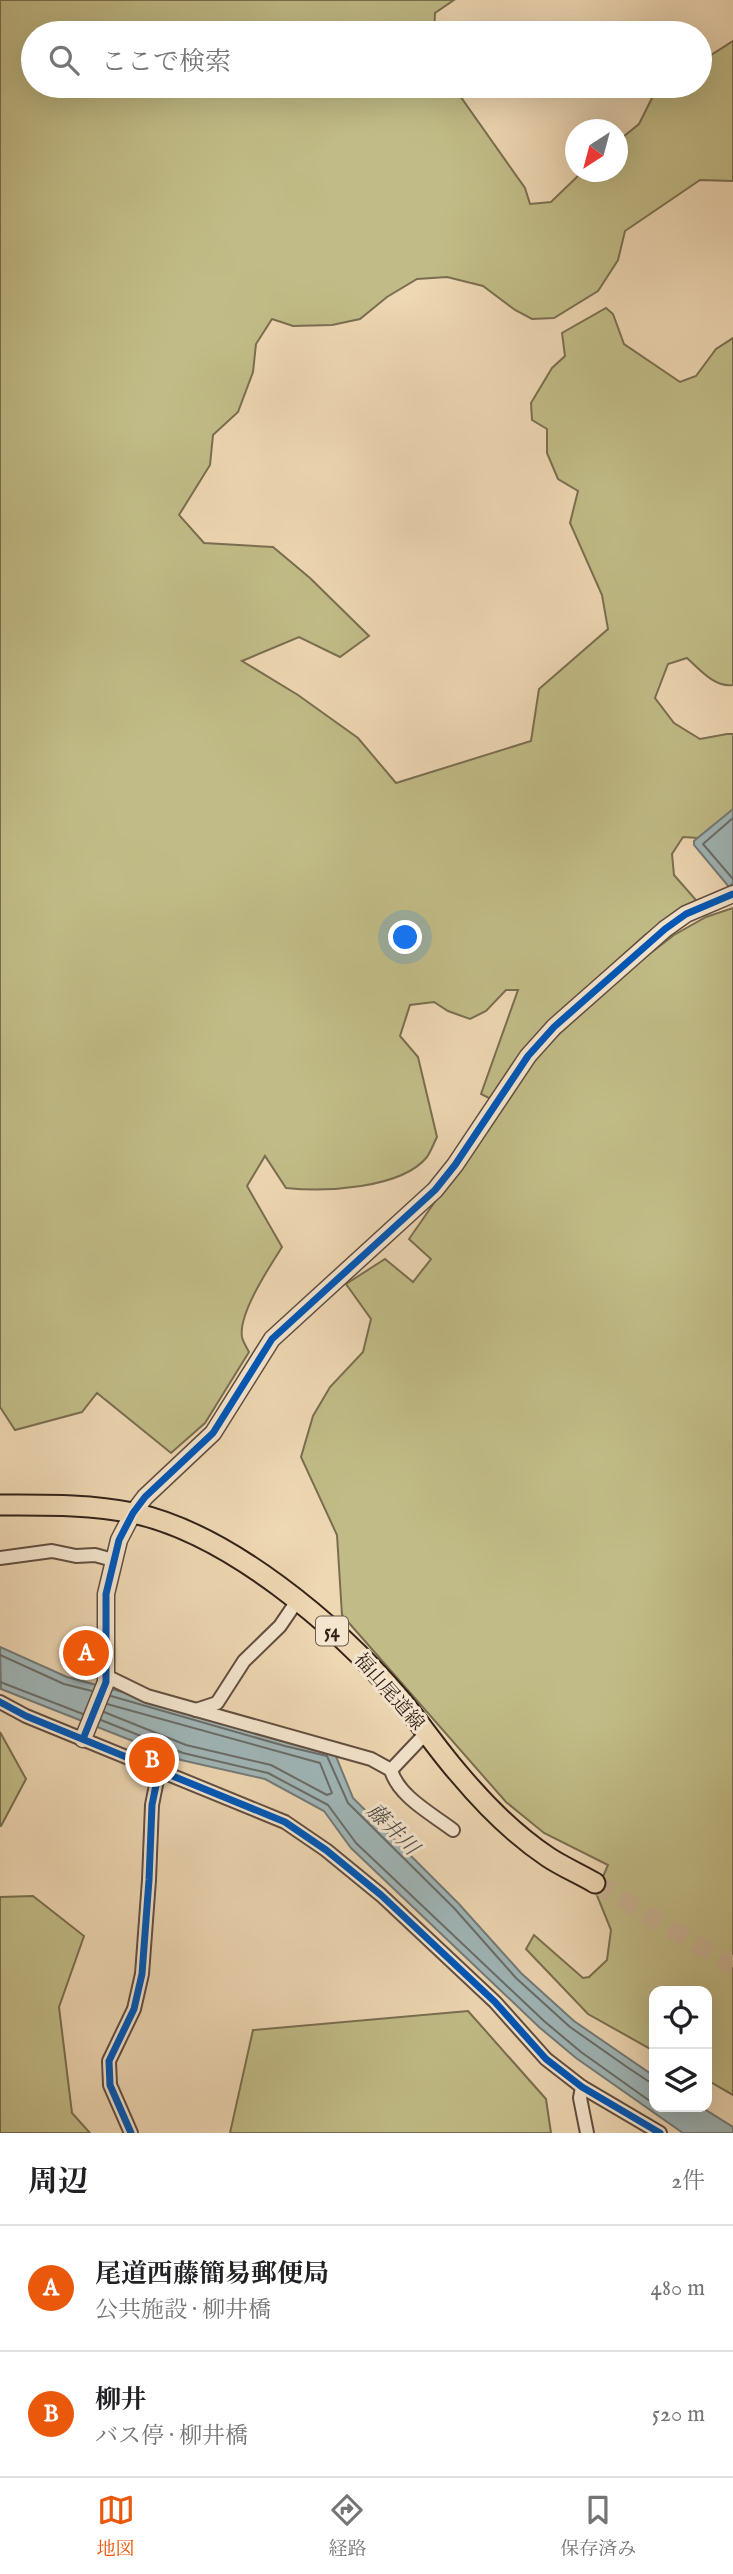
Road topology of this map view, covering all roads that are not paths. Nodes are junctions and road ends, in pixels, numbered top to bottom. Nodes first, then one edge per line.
1 (733, 894) edge
2 (0, 1505) edge
3 (133, 1513) junction
4 (0, 1558) edge
5 (113, 1560) junction
6 (297, 1601) junction
7 (105, 1681) junction
8 (0, 1702) edge
9 (195, 1711) junction
10 (426, 1733) junction
11 (83, 1739) junction
12 (159, 1770) junction
13 (391, 1770) junction
14 (453, 1830) dead end
15 (595, 1883) tunnel mouth
16 (582, 2087) junction
17 (131, 2133) edge
18 (587, 2133) edge
19 (660, 2133) edge

1 - 3 street
2 - 3 main road, 福山尾道線 / 54
3 - 5 street
3 - 6 main road, 福山尾道線 / 54
4 - 5 street
5 - 7 street
6 - 9 street
6 - 10 main road, 福山尾道線 / 54
7 - 9 street
7 - 11 street
8 - 11 street
9 - 13 street
10 - 13 street
10 - 15 main road, 福山尾道線 / 54
11 - 12 street
12 - 16 street
12 - 17 street
13 - 14 street
16 - 18 street
16 - 19 street

